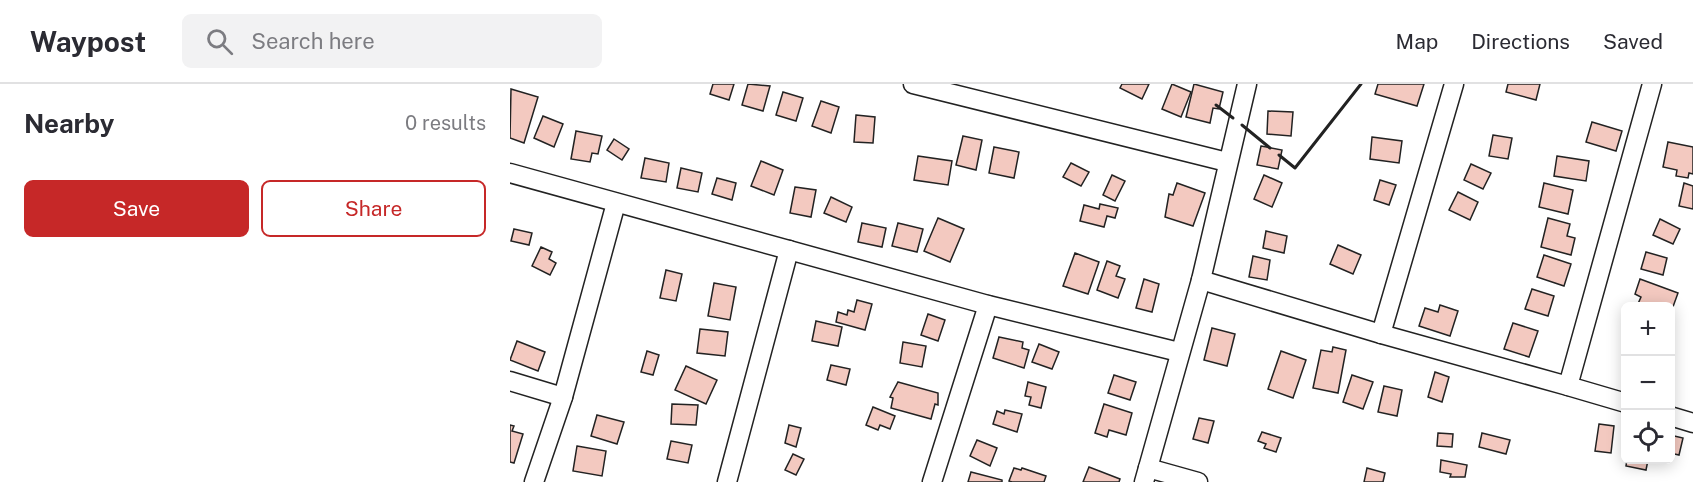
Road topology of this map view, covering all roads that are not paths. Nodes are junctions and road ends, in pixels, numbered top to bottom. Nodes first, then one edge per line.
1 (913, 84) edge
2 (1247, 84) edge
3 (1454, 84) edge
4 (1652, 84) edge
5 (1227, 162) junction
6 (510, 173) edge
7 (616, 203) junction
8 (789, 250) junction
9 (1201, 280) junction
10 (988, 305) junction
11 (1381, 334) junction
12 (1179, 352) junction
13 (510, 381) edge
14 (1568, 386) junction
15 (563, 398) junction
16 (1621, 402) edge
17 (1675, 417) edge
18 (1693, 423) edge
19 (1146, 475) edge
20 (534, 482) edge
21 (727, 482) edge
22 (932, 482) edge
23 (1198, 482) edge

1 - 5 street
2 - 5 street
3 - 11 street
4 - 14 street
5 - 9 street
6 - 7 street
7 - 8 street
7 - 15 street
8 - 10 street
8 - 21 street
9 - 11 street
9 - 12 street
10 - 12 street
10 - 22 street
11 - 14 street
12 - 19 street
13 - 15 street
14 - 16 street
15 - 20 street
17 - 18 street
19 - 23 street

